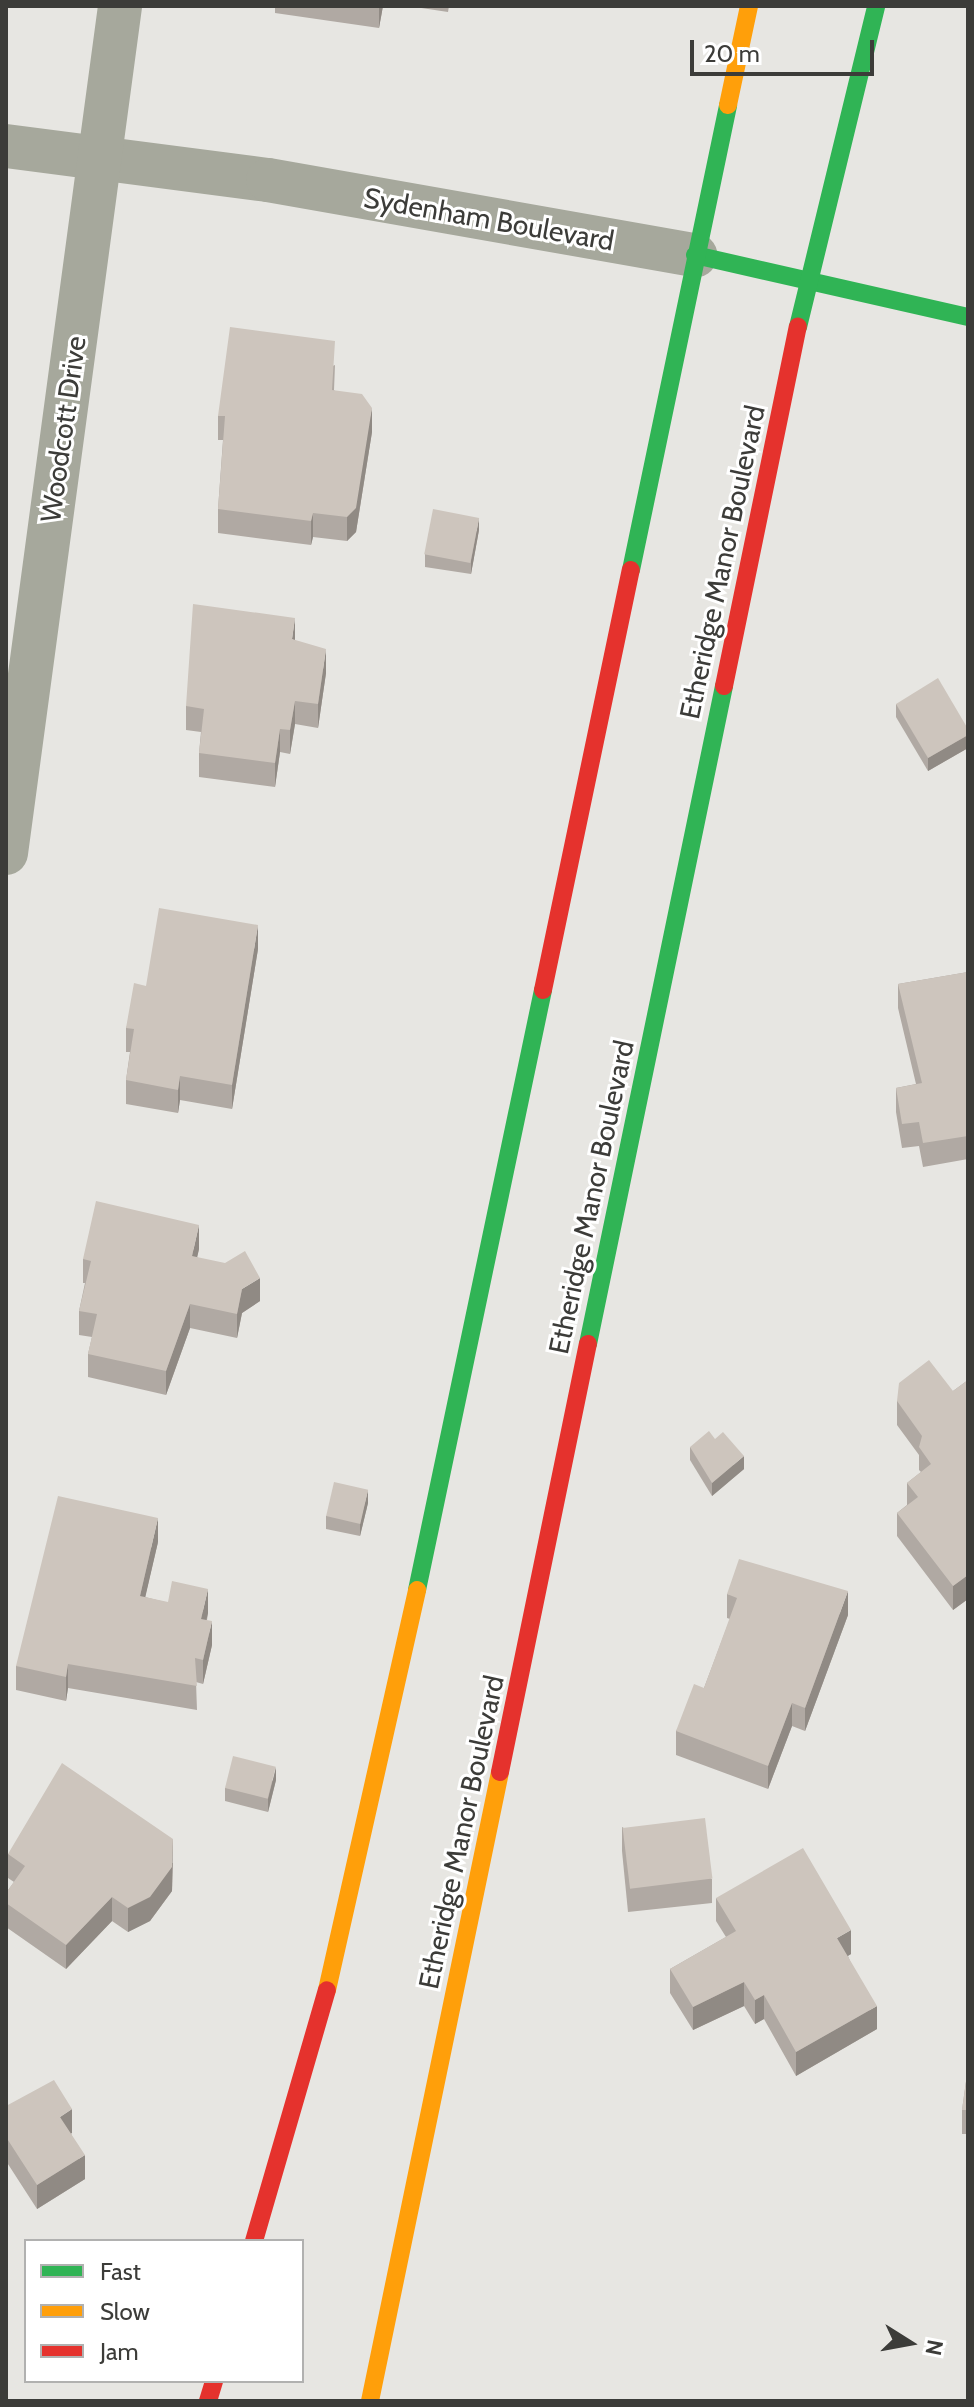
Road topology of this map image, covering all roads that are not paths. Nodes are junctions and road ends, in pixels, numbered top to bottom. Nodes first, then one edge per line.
1 (120, 6) edge
2 (749, 6) edge
3 (876, 6) edge
4 (6, 146) edge
5 (99, 158) junction
6 (695, 255) junction
7 (809, 276) junction
8 (968, 317) edge
9 (6, 853) edge
10 (255, 2239) edge
11 (370, 2401) edge

1 - 5 street, Woodcott Drive
2 - 6 main road
3 - 7 main road, Etheridge Manor Boulevard
4 - 5 street, Sydenham Boulevard
5 - 6 street, Sydenham Boulevard
5 - 9 street, Woodcott Drive
6 - 7 main road, Sydenham Boulevard
6 - 10 main road
7 - 8 main road, Sydenham Boulevard
7 - 11 main road, Etheridge Manor Boulevard

